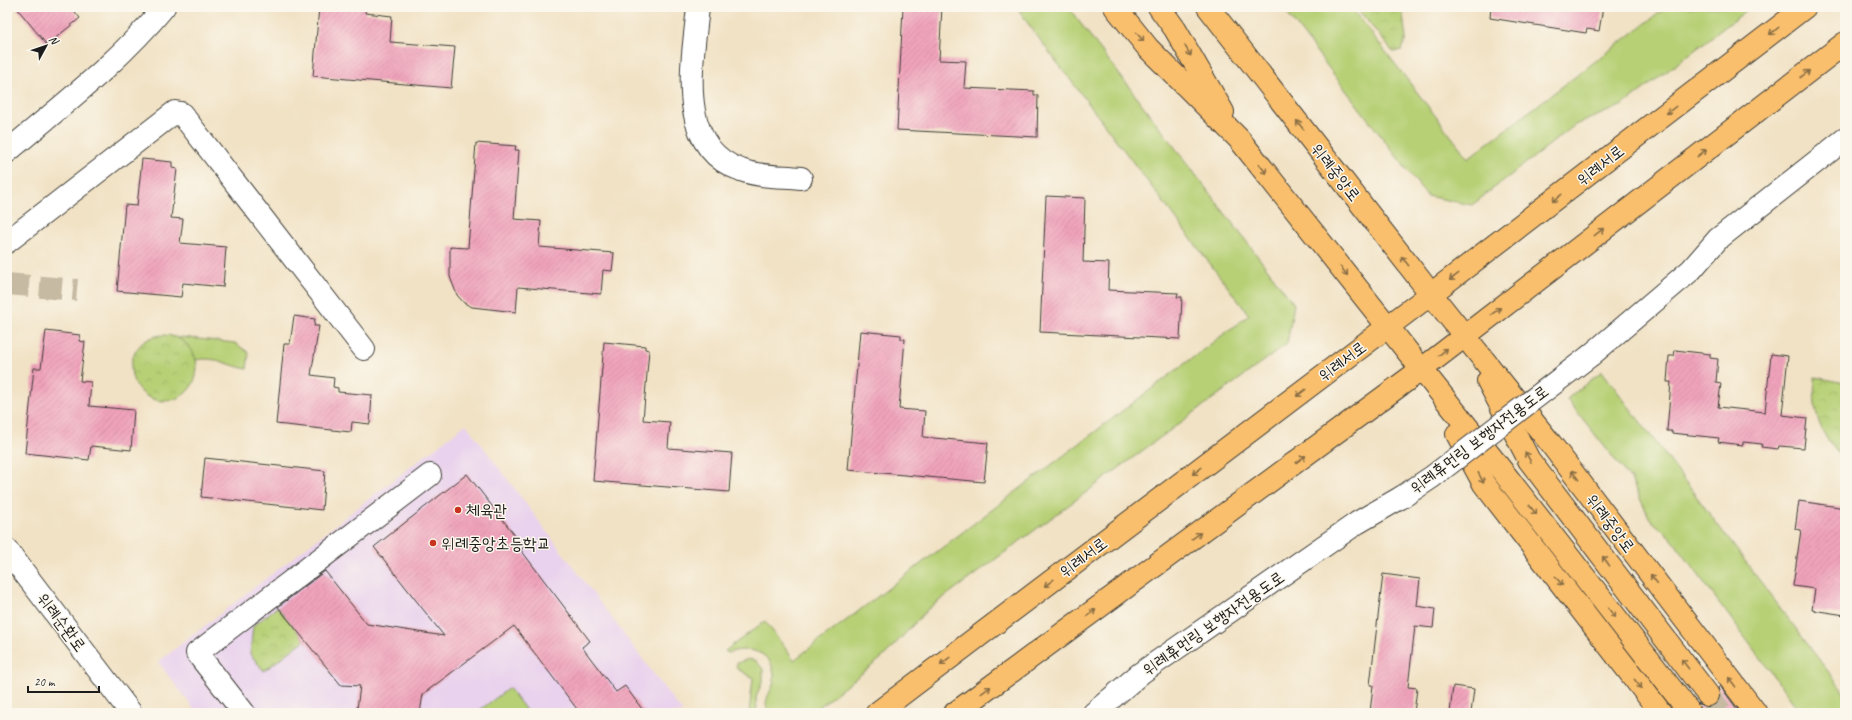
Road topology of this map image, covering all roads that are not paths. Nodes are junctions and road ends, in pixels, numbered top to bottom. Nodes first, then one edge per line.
1 (164, 7) edge
2 (698, 7) edge
3 (1115, 7) edge
4 (1159, 7) edge
5 (1209, 7) edge
6 (1805, 7) edge
7 (1845, 43) edge
8 (1239, 139) junction
9 (1845, 140) edge
10 (7, 152) edge
11 (801, 178) dead end
12 (7, 242) edge
13 (1431, 294) junction
14 (1388, 327) junction
15 (1465, 335) junction
16 (364, 349) dead end
17 (1422, 369) junction
18 (430, 475) dead end
19 (7, 550) edge
20 (1708, 695) tunnel mouth
21 (1688, 710) tunnel mouth
22 (131, 713) edge
23 (244, 713) edge
24 (877, 713) edge
25 (955, 713) edge
26 (1094, 713) edge
27 (1660, 713) edge
28 (1756, 713) edge

1 - 10 street
2 - 11 street
3 -> 8 main road
4 -> 8 main road
13 -> 5 main road, 위례중앙로
6 -> 13 main road, 위례서로
15 -> 7 main road
8 -> 14 main road
9 - 26 street, 위례휴먼링 보행자전용도로, bridge
12 - 16 street
13 - 14 main road, 위례서로
13 - 15 main road, 위례중앙로
14 - 17 main road
14 -> 24 main road, 위례서로
17 -> 15 main road
20 -> 15 main road, 위례중앙로
28 -> 15 main road, 위례중앙로
17 -> 21 main road
25 -> 17 main road
17 -> 27 main road
18 - 23 street
19 - 22 street, 위례순환로

